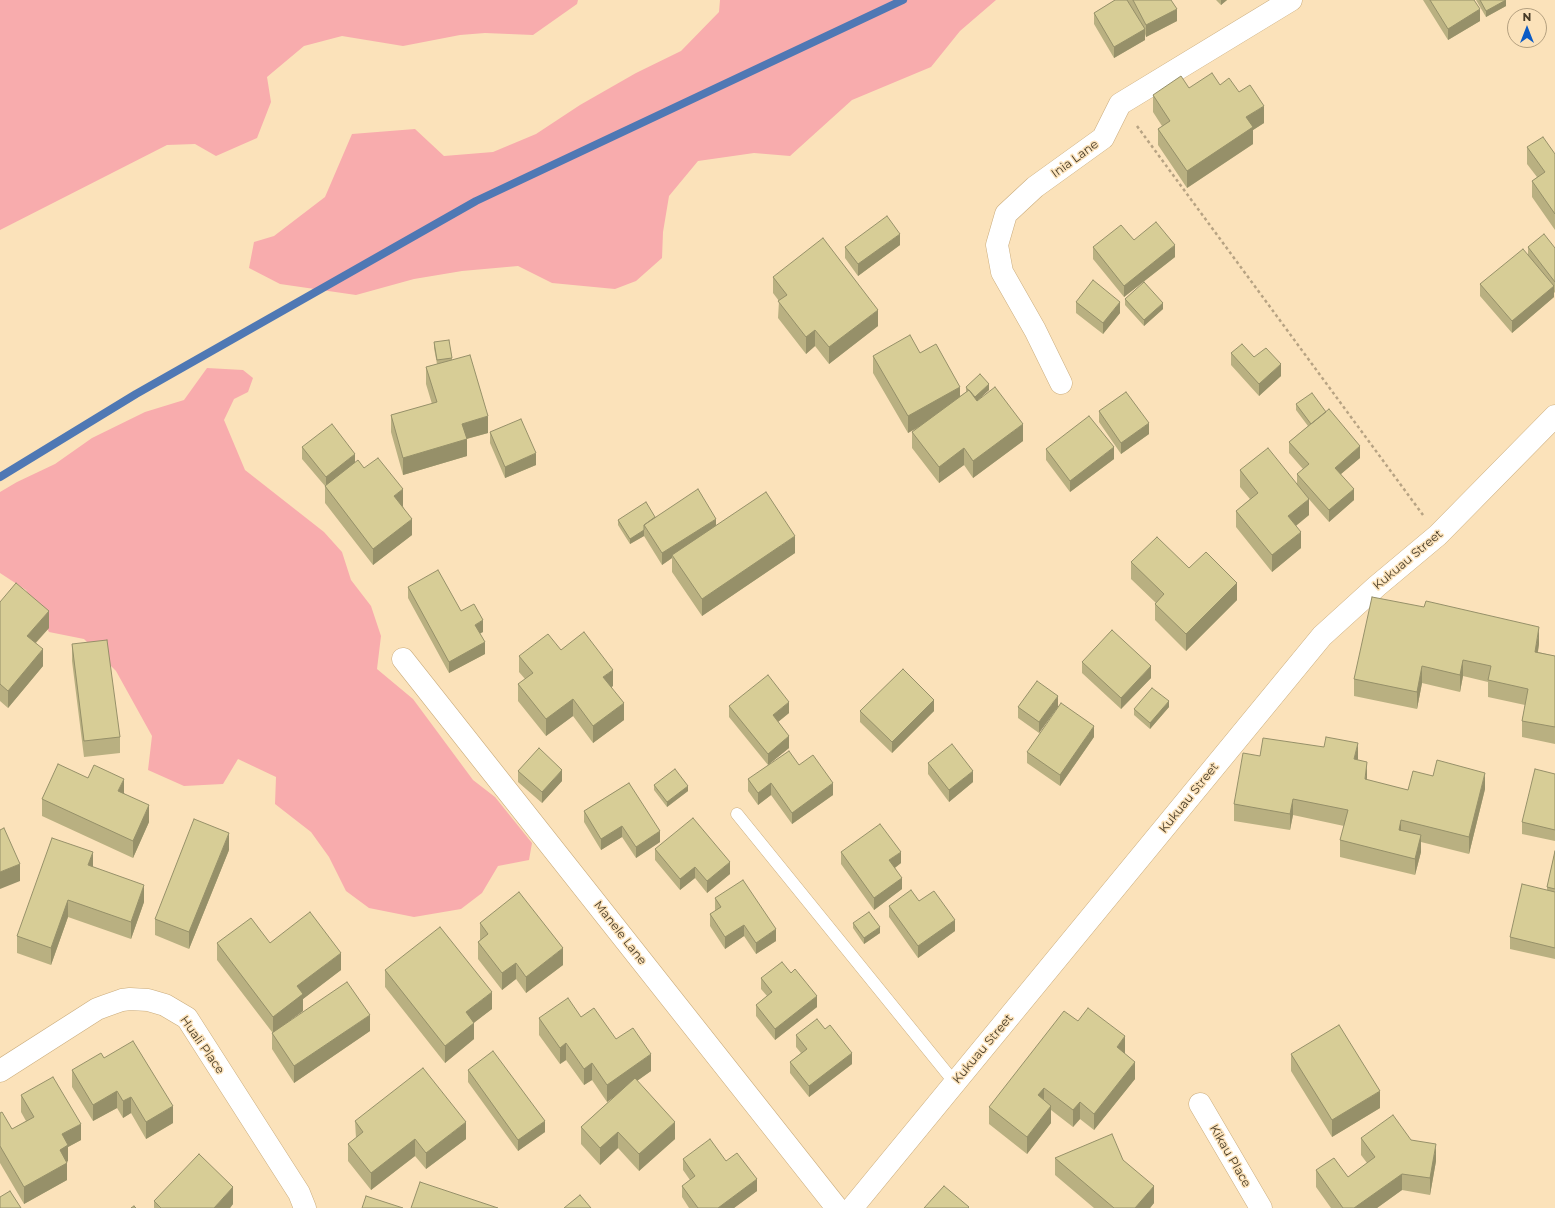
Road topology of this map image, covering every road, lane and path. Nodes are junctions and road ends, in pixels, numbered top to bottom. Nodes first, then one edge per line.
1 (1291, 0) edge
2 (1120, 104) junction
3 (1061, 383) dead end
4 (1555, 416) edge
5 (1438, 536) junction
6 (404, 659) dead end
7 (737, 814) dead end
8 (0, 1071) edge
9 (955, 1083) junction
10 (1200, 1104) dead end
11 (305, 1208) edge
12 (838, 1208) edge
13 (852, 1208) edge
14 (1261, 1208) edge

1 - 2 street
2 - 3 street, Inia Lane
2 - 5 path
4 - 5 street, Kukuau Street
5 - 9 street, Kukuau Street
6 - 12 street, Manele Lane
7 - 9 lane
8 - 11 street, Huali Place
9 - 13 street, Kukuau Street
10 - 14 street, Kikau Place

